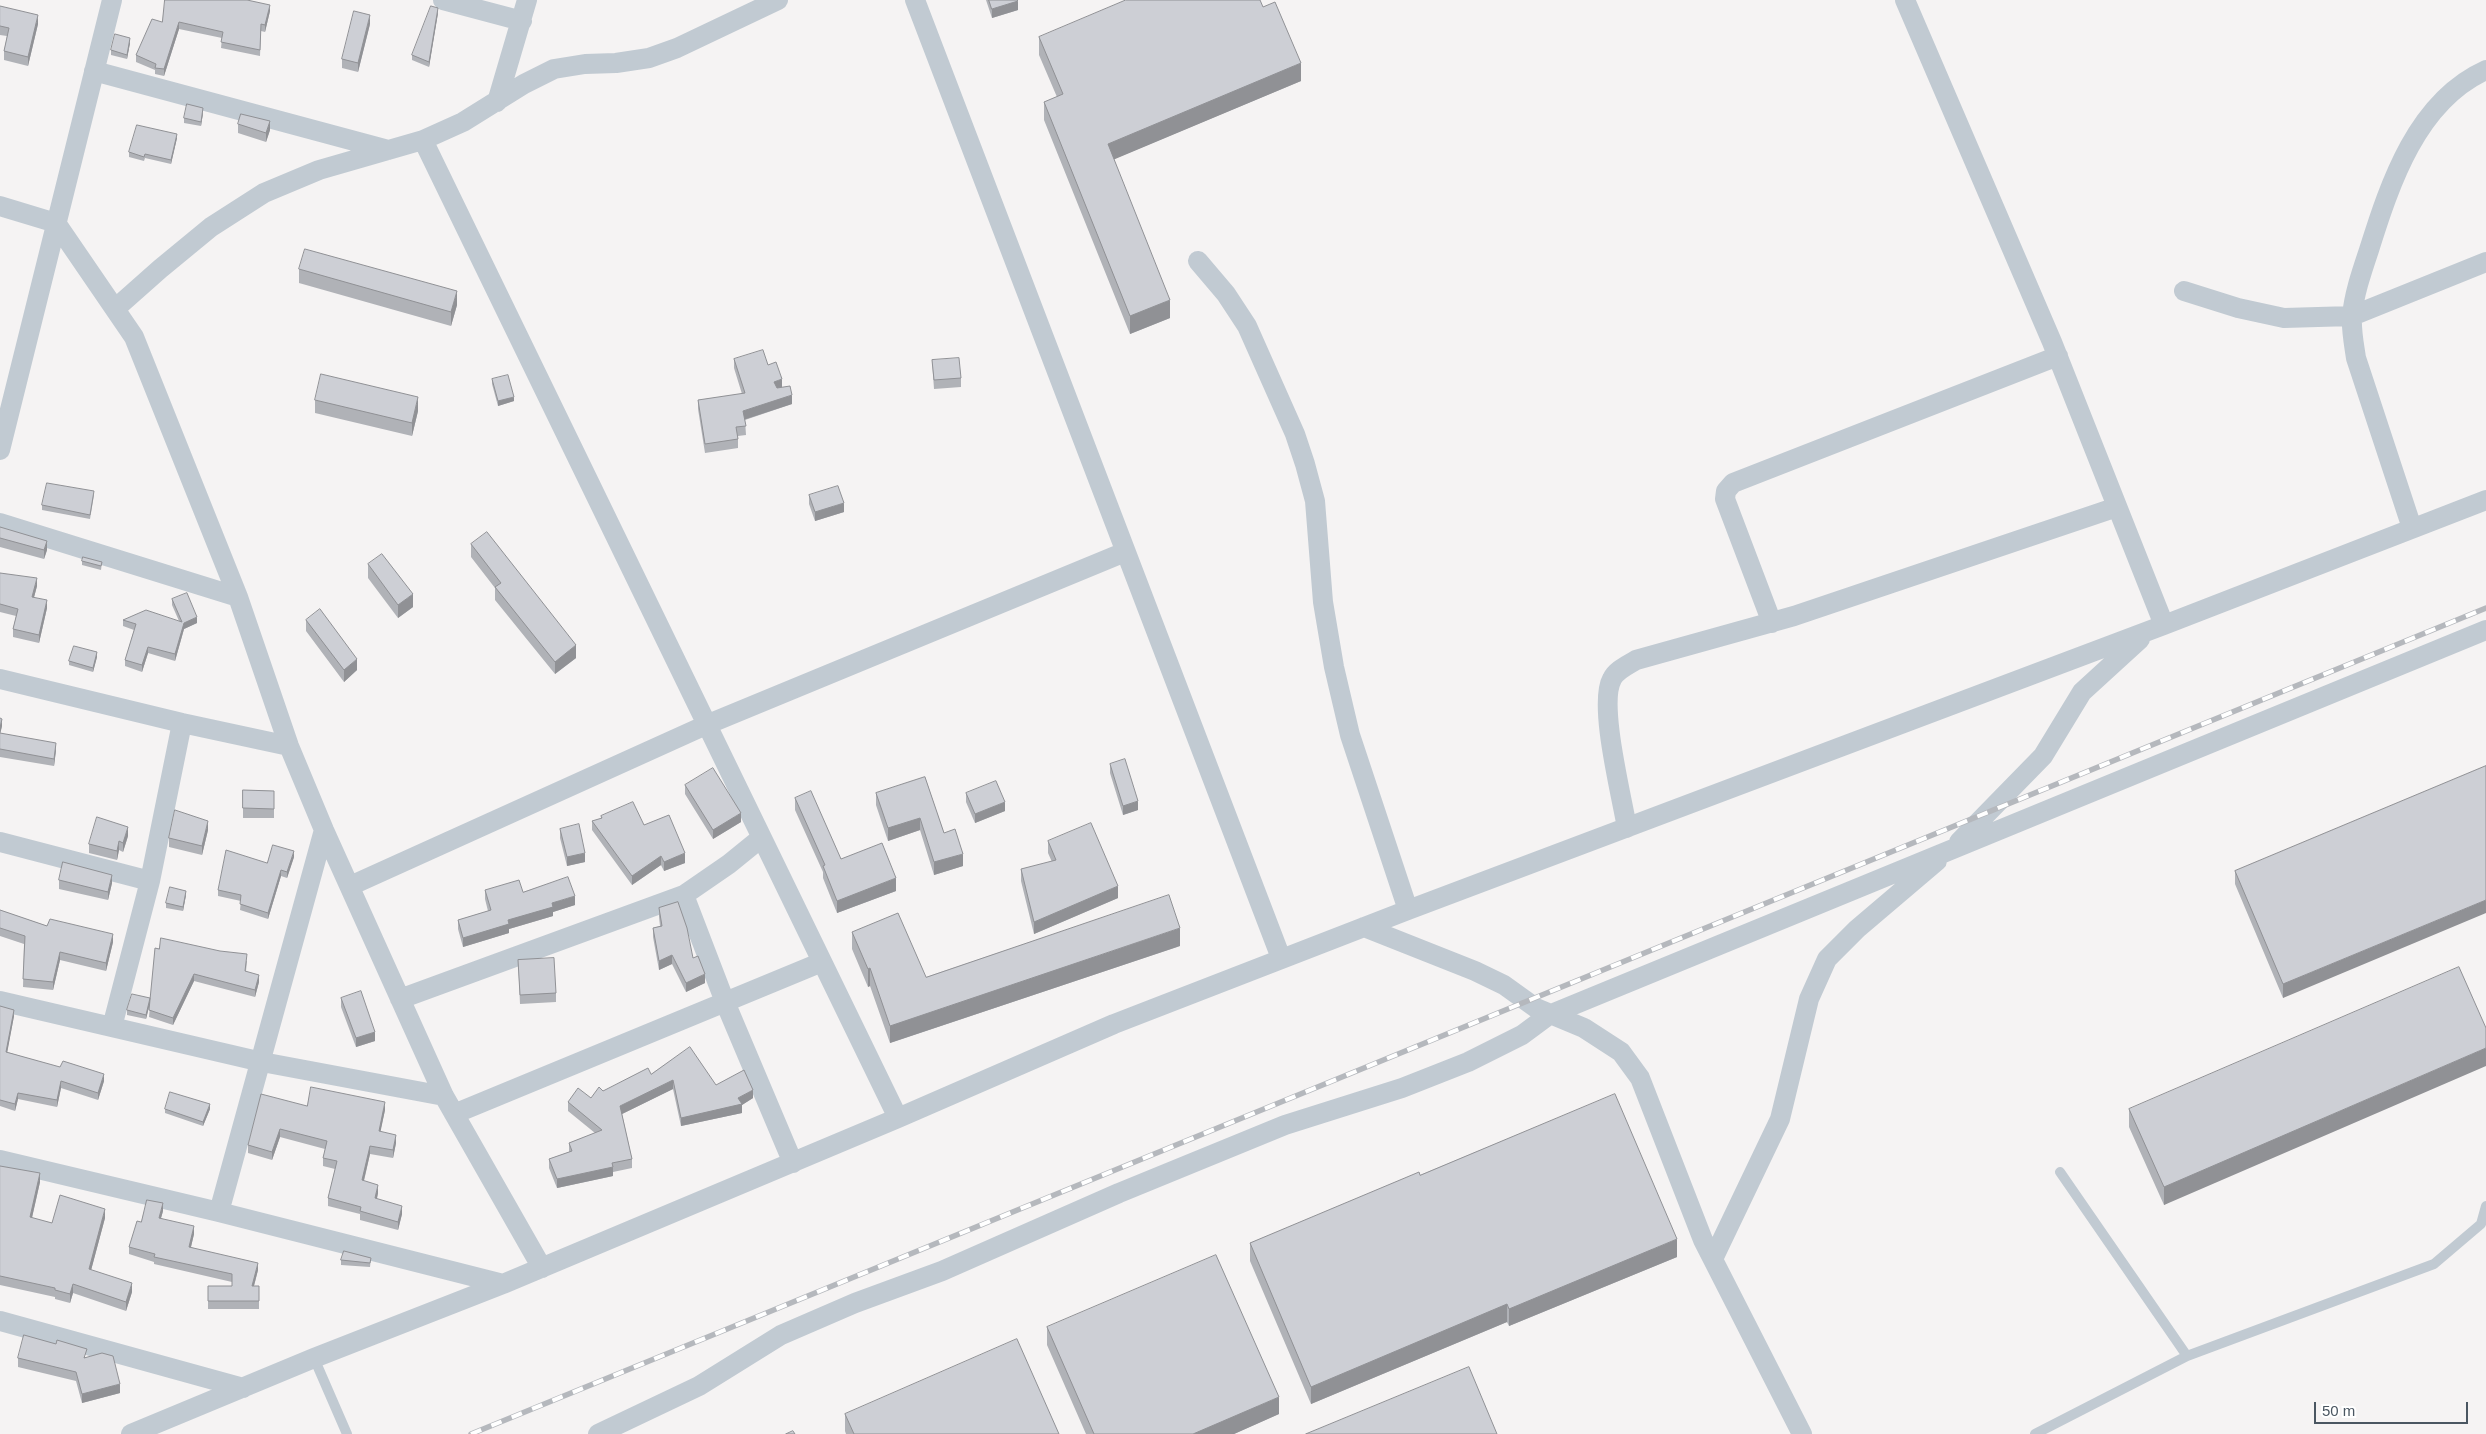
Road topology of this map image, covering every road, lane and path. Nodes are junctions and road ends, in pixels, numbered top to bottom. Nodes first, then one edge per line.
1 (112, 0) edge
2 (443, 0) edge
3 (527, 0) edge
4 (778, 0) edge
5 (915, 0) edge
6 (1904, 0) edge
7 (522, 21) junction
8 (2486, 70) edge
9 (94, 72) junction
10 (498, 102) junction
11 (423, 140) junction
12 (388, 150) junction
13 (0, 206) edge
14 (56, 223) junction
15 (1198, 261) dead end
16 (2486, 262) edge
17 (2184, 290) dead end
18 (116, 308) junction
19 (2352, 316) junction
20 (2058, 356) junction
21 (0, 450) edge
22 (2486, 500) edge
23 (2117, 507) junction
24 (0, 523) edge
25 (2412, 528) junction
26 (1125, 552) junction
27 (238, 597) junction
28 (1772, 623) junction
29 (2157, 627) junction
30 (2486, 630) edge
31 (0, 679) edge
32 (182, 723) junction
33 (706, 725) junction
34 (289, 746) junction
35 (1627, 828) junction
36 (324, 830) junction
37 (761, 838) junction
38 (0, 842) edge
39 (1952, 849) junction
40 (150, 881) junction
41 (350, 886) junction
42 (684, 894) junction
43 (1408, 910) junction
44 (1364, 926) junction
45 (1281, 958) junction
46 (822, 962) junction
47 (400, 999) junction
48 (0, 1001) edge
49 (725, 1002) junction
50 (1549, 1015) junction
51 (112, 1027) junction
52 (262, 1062) junction
53 (444, 1096) junction
54 (454, 1114) junction
55 (898, 1118) junction
56 (0, 1160) edge
57 (792, 1163) junction
58 (2060, 1172) dead end
59 (2486, 1206) edge
60 (219, 1212) junction
61 (1713, 1259) junction
62 (542, 1268) junction
63 (504, 1284) junction
64 (0, 1321) edge
65 (2187, 1356) junction
66 (314, 1358) junction
67 (242, 1388) junction
68 (130, 1434) edge
69 (347, 1434) edge
70 (598, 1434) edge
71 (1802, 1434) edge
72 (2035, 1434) edge

1 - 9 street
2 - 7 street
3 - 7 street
4 - 10 street
5 - 26 street
6 - 20 street
7 - 10 street
8 - 19 street
9 - 12 street
9 - 14 street
10 - 11 street
11 - 12 street
11 - 33 street
12 - 18 street
13 - 14 street
14 - 18 street
14 - 21 street
15 - 43 street
16 - 19 street
17 - 19 street
18 - 27 street
19 - 25 street
20 - 23 street
20 - 28 street
22 - 25 street
23 - 28 street
23 - 29 street
24 - 27 street
25 - 29 street
26 - 33 street
26 - 45 street
27 - 34 street
28 - 35 street
29 - 35 street
29 - 39 street
30 - 39 street
31 - 32 street
32 - 34 street
32 - 40 street
33 - 37 street
33 - 41 street
34 - 36 street
35 - 43 street
36 - 41 street
36 - 52 street
37 - 42 street
37 - 46 street
38 - 40 street
39 - 50 street
39 - 61 street
40 - 51 street
41 - 47 street
42 - 47 street
42 - 49 street
43 - 44 street
44 - 45 street
44 - 50 street
45 - 55 street
46 - 49 street
46 - 55 street
47 - 53 street
48 - 51 street
49 - 54 street
49 - 57 street
50 - 61 street
50 - 70 street
51 - 52 street
52 - 53 street
52 - 60 street
53 - 54 street
54 - 62 street
55 - 57 street
56 - 60 street
57 - 62 street
58 - 65 lane
59 - 65 lane
60 - 63 street
61 - 71 street
62 - 63 street
63 - 66 street
64 - 67 street
65 - 72 lane
66 - 67 street
66 - 69 lane
67 - 68 street

